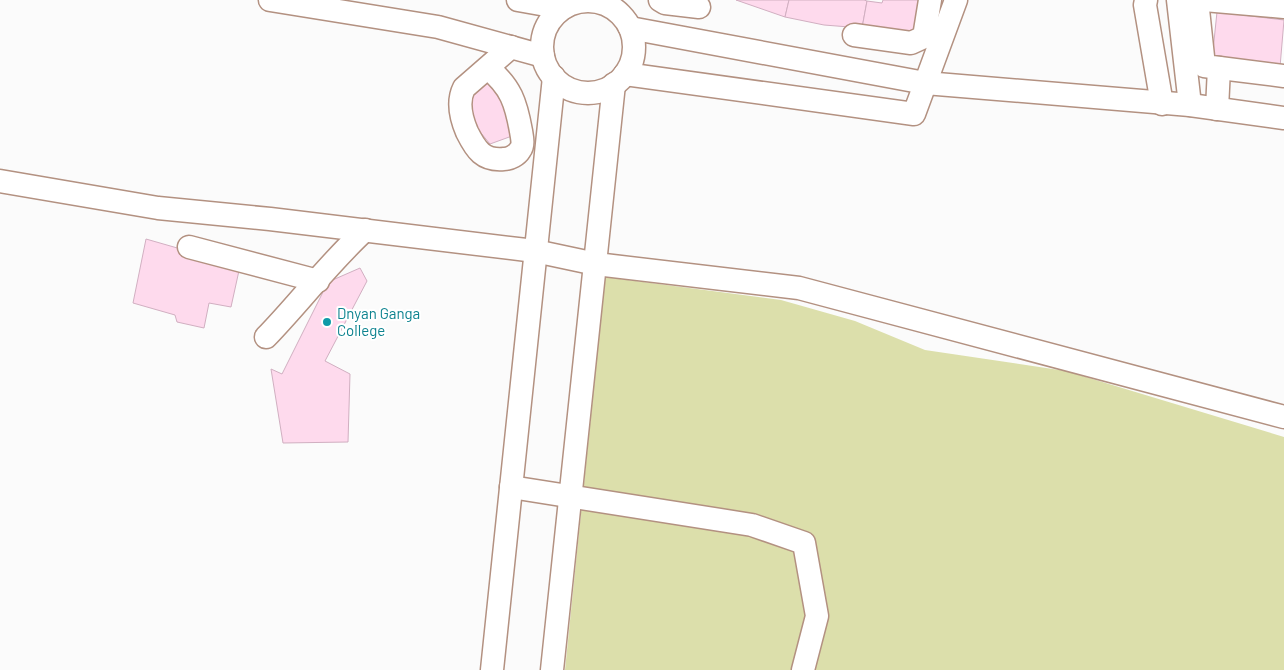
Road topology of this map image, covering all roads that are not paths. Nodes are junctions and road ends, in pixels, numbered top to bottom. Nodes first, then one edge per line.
1 (270, 0) edge
2 (518, 0) edge
3 (660, 0) edge
4 (930, 0) edge
5 (956, 0) edge
6 (1146, 0) edge
7 (1178, 0) edge
8 (1197, 0) edge
9 (1204, 0) edge
10 (593, 1) edge
11 (562, 4) edge
12 (699, 7) dead end
13 (1284, 7) edge
14 (621, 13) edge
15 (854, 35) dead end
16 (511, 47) junction
17 (543, 56) junction
18 (488, 68) dead end
19 (1219, 68) junction
20 (1284, 76) edge
21 (554, 77) junction
22 (620, 79) junction
23 (925, 83) junction
24 (1162, 104) junction
25 (1190, 105) junction
26 (1217, 109) junction
27 (1284, 118) edge
28 (0, 181) edge
29 (365, 230) junction
30 (189, 247) dead end
31 (535, 251) junction
32 (596, 264) junction
33 (318, 281) junction
34 (266, 337) dead end
35 (1284, 417) edge
36 (511, 487) junction
37 (570, 496) junction
38 (492, 670) edge
39 (552, 670) edge
40 (803, 670) edge

1 - 16 street
2 - 11 street
3 - 12 street
4 - 15 street
5 - 23 street
6 - 24 street
7 - 25 street
8 - 19 street
9 - 13 street
10 - 11 street
10 - 14 street
11 - 17 street
14 - 22 street
14 - 23 street
16 - 17 street
16 - 18 street
17 - 21 street
19 - 20 street
19 - 26 street
21 - 22 street
21 - 31 street
22 - 23 street
22 - 32 street
23 - 24 street
24 - 25 street
25 - 26 street
26 - 27 street
28 - 29 street
29 - 31 street
29 - 33 street
30 - 33 street
31 - 32 street
31 - 36 street
32 - 35 street
32 - 37 street
33 - 34 street
36 - 37 street
36 - 38 street
37 - 39 street
37 - 40 street

